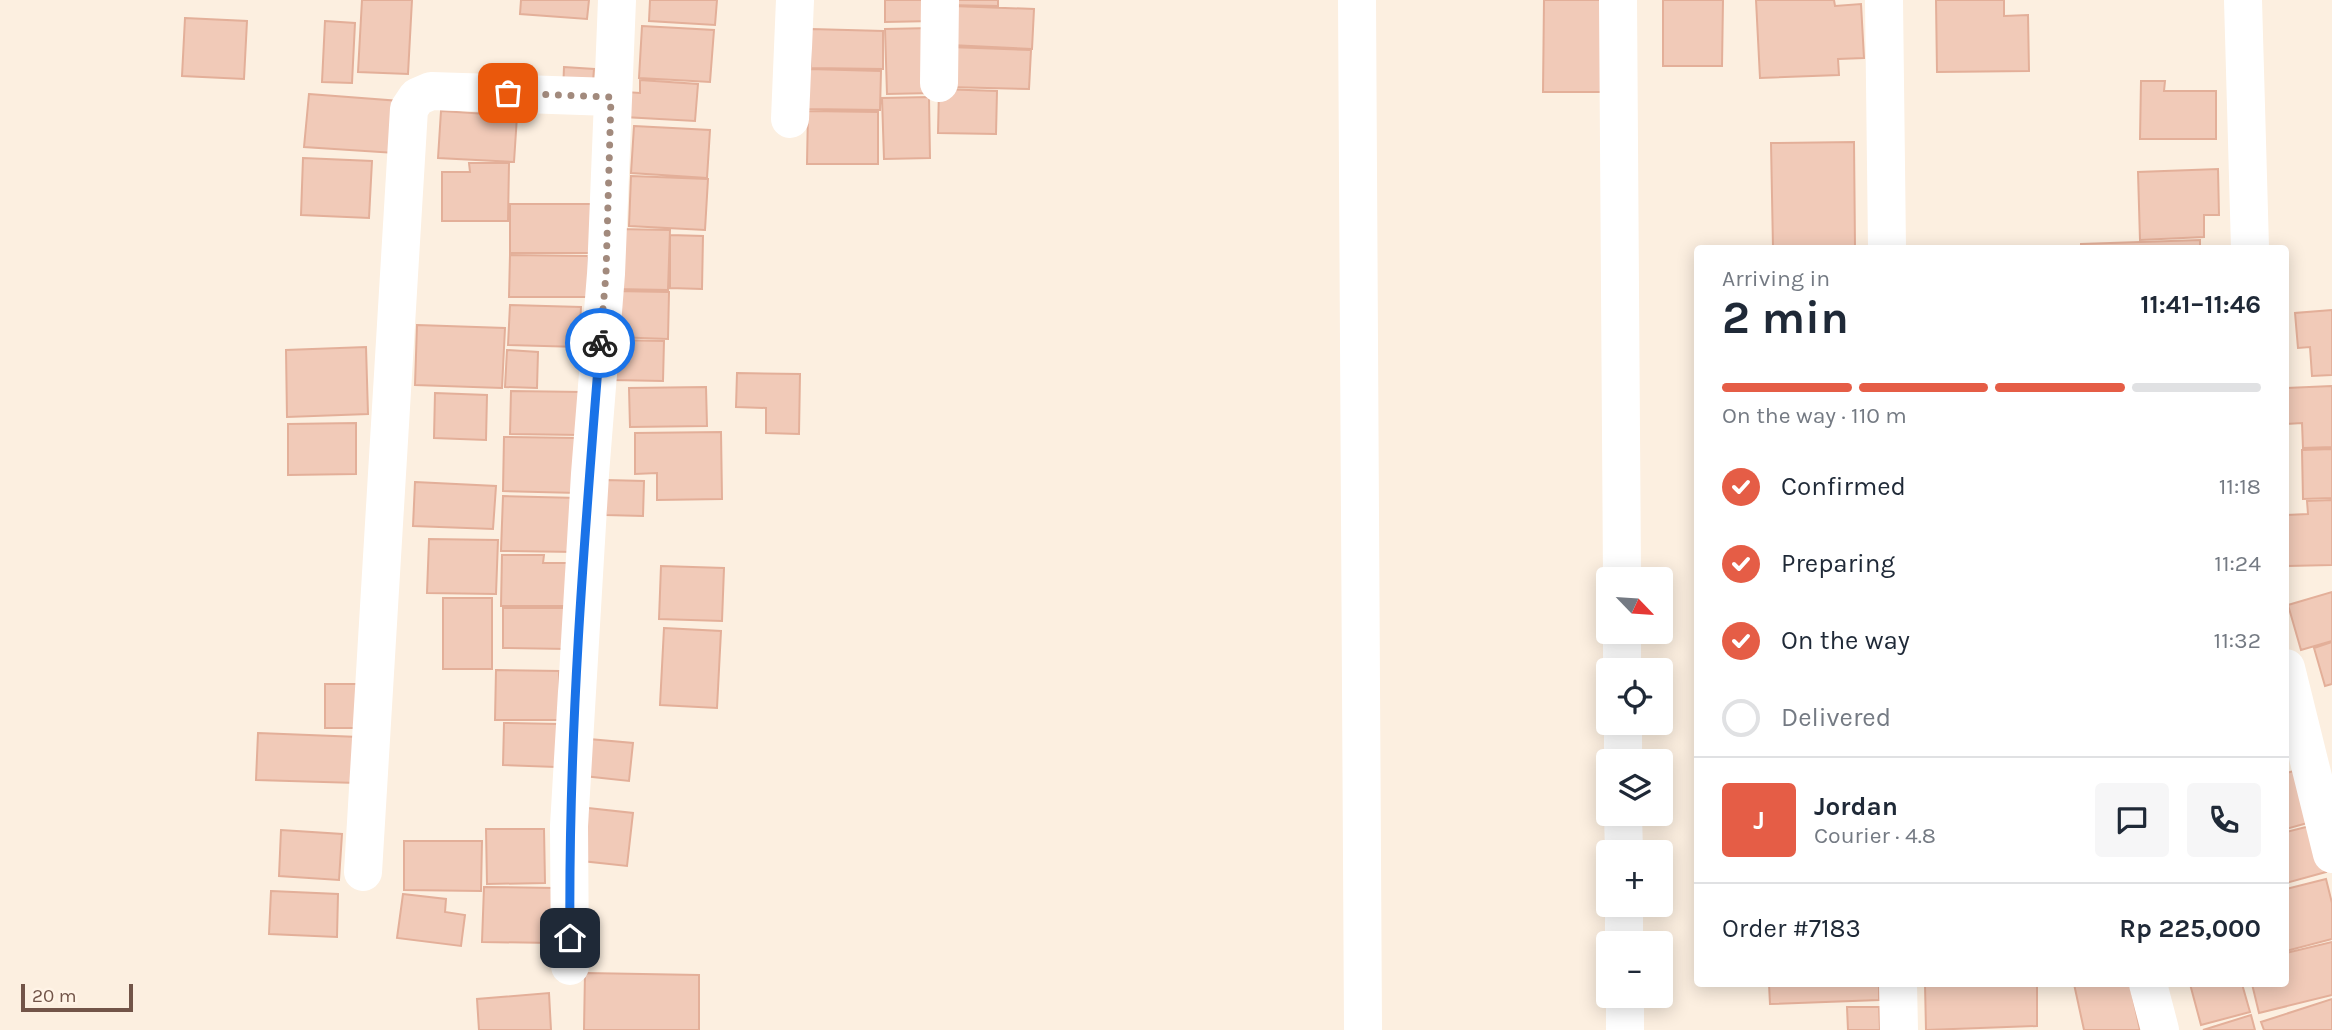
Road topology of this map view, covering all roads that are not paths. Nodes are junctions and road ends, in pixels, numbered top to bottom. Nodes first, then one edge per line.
1 (617, 0) edge
2 (795, 0) edge
3 (940, 0) edge
4 (1357, 0) edge
5 (1618, 0) edge
6 (1884, 0) edge
7 (2243, 0) edge
8 (939, 83) dead end
9 (611, 97) junction
10 (790, 119) dead end
11 (1887, 245) edge
12 (2250, 245) edge
13 (1622, 567) edge
14 (2289, 680) edge
15 (2332, 854) edge
16 (363, 872) dead end
17 (570, 966) dead end
18 (1898, 987) edge
19 (2149, 987) edge
20 (1625, 1008) edge
21 (1363, 1030) edge
22 (1625, 1030) edge
23 (1899, 1030) edge
24 (2160, 1030) edge

1 - 9 street
2 - 10 street
3 - 8 street
4 - 21 street
5 - 13 street
6 - 11 street
7 - 12 street
9 - 16 street
9 - 17 street
14 - 15 street
18 - 23 street
19 - 24 street
20 - 22 street

